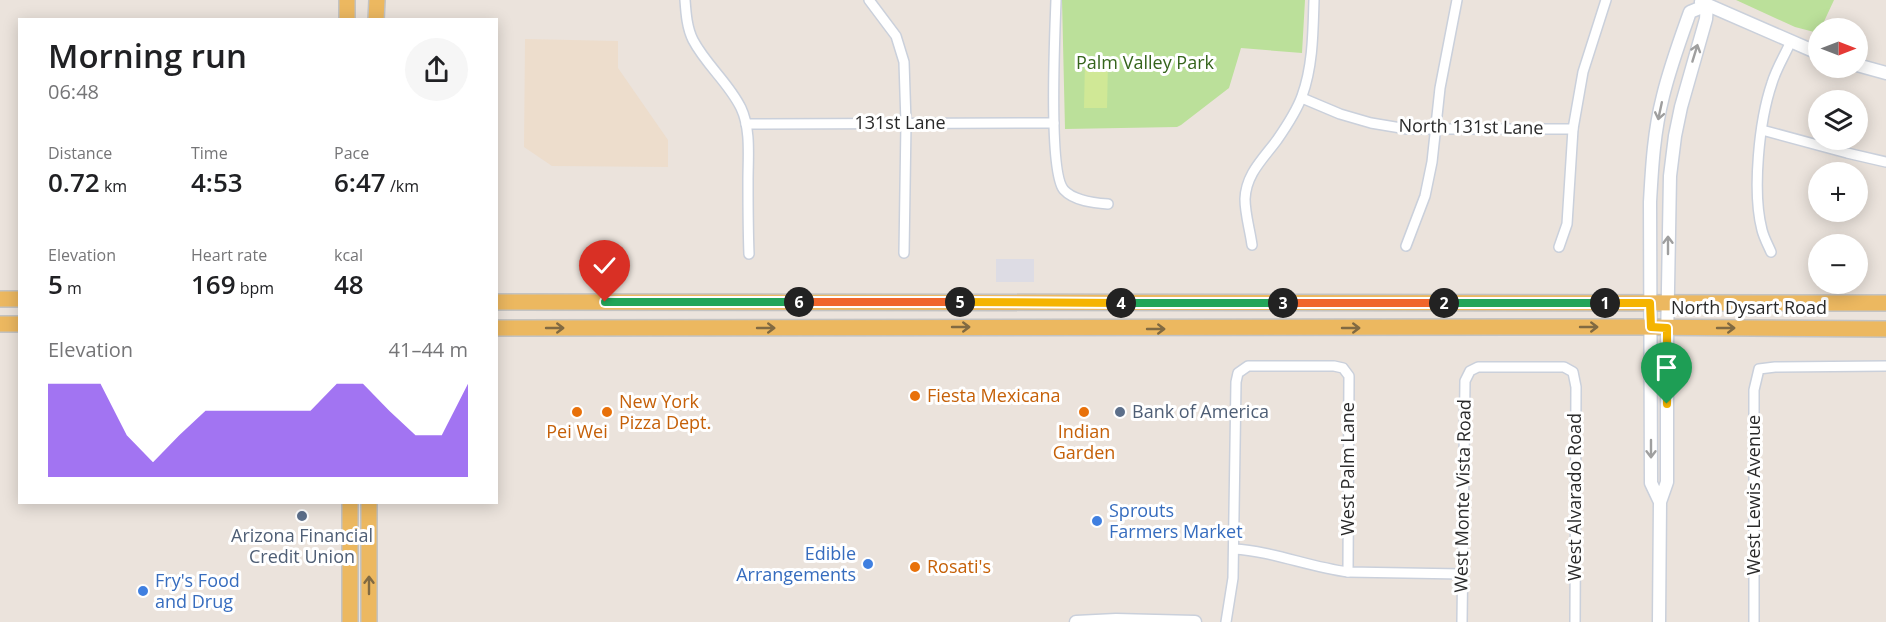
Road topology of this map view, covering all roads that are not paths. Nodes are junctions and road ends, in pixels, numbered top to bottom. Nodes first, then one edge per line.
1 (347, 0) edge
2 (376, 0) edge
3 (685, 0) edge
4 (869, 0) edge
5 (1056, 0) edge
6 (1314, 0) edge
7 (1457, 0) edge
8 (1606, 0) edge
9 (1702, 2) edge
10 (347, 18) edge
11 (376, 18) edge
12 (1791, 41) junction
13 (1808, 49) edge
14 (1868, 68) edge
15 (1886, 73) edge
16 (1302, 98) junction
17 (906, 123) junction
18 (1054, 123) junction
19 (746, 124) junction
20 (1437, 128) junction
21 (1573, 129) junction
22 (1762, 130) junction
23 (1886, 162) edge
24 (1108, 204) dead end
25 (1252, 245) dead end
26 (1406, 246) dead end
27 (1559, 247) dead end
28 (1771, 252) dead end
29 (904, 253) dead end
30 (748, 254) dead end
31 (0, 299) edge
32 (18, 299) edge
33 (498, 302) edge
34 (1650, 303) junction
35 (1668, 303) junction
36 (1886, 303) edge
37 (0, 324) edge
38 (18, 324) edge
39 (1651, 327) junction
40 (498, 328) edge
41 (1667, 328) junction
42 (1886, 329) edge
43 (1886, 366) edge
44 (1573, 372) joint
45 (1660, 502) junction
46 (350, 504) edge
47 (369, 504) edge
48 (369, 547) junction
49 (350, 548) junction
50 (1234, 549) junction
51 (1348, 572) junction
52 (1462, 574) junction
53 (350, 622) edge
54 (369, 622) edge
55 (1076, 622) edge
56 (1195, 622) edge
57 (1226, 622) edge
58 (1462, 622) edge
59 (1575, 622) edge
60 (1659, 622) edge
61 (1754, 622) edge

1 - 10 main road
2 - 11 main road
3 - 19 street
4 - 17 street
5 - 18 street
6 - 16 street
7 - 20 street
8 - 21 street
9 - 12 street
9 -> 34 street
35 -> 9 street
12 - 13 street
12 - 22 street
14 - 15 street
16 - 20 street, North 131st Lane
16 - 25 street
17 - 18 street, 131st Lane
17 - 19 street, 131st Lane
17 - 29 street
18 - 24 street
19 - 30 street
20 - 21 street, North 131st Lane
20 - 26 street
21 - 27 street
22 - 23 street
22 - 28 street
31 - 32 main road
33 - 34 main road, North Dysart Road
34 - 35 main road, North Dysart Road
34 - 39 street
35 - 36 main road, North Dysart Road
35 - 41 street
37 - 38 main road
40 -> 39 main road, North Dysart Road
39 - 41 main road, North Dysart Road
39 -> 45 street
41 -> 42 main road, North Dysart Road
41 - 45 street
43 - 61 street, West Lewis Avenue
44 - 52 street, West Monte Vista Road
44 - 59 street, West Alvarado Road
45 - 60 street
46 - 49 main road
47 - 48 main road
48 - 49 main road
54 -> 48 main road
49 - 53 main road
50 - 51 street
50 - 51 street, West Palm Lane
50 - 57 street
51 - 52 street
52 - 58 street, West Monte Vista Road
55 - 56 street

